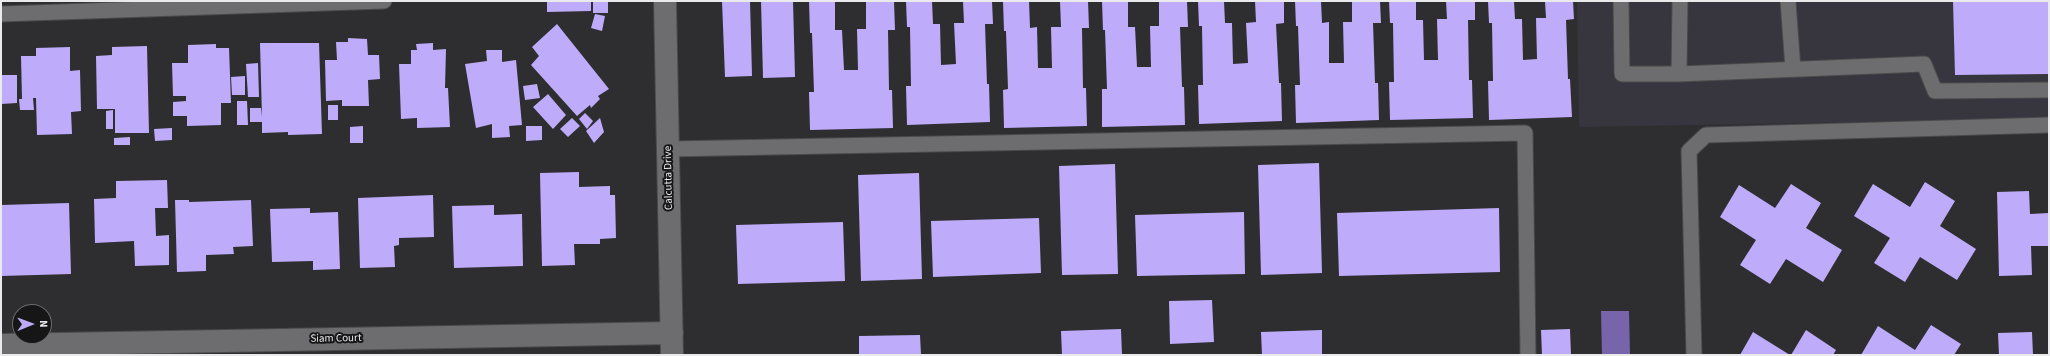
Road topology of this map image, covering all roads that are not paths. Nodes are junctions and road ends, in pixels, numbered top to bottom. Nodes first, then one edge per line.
1 (384, 1) edge
2 (665, 1) edge
3 (1621, 1) edge
4 (1680, 1) edge
5 (1788, 1) edge
6 (1, 14) edge
7 (1793, 69) junction
8 (1679, 74) junction
9 (2049, 90) edge
10 (2049, 125) edge
11 (668, 148) junction
12 (672, 333) junction
13 (1, 345) edge
14 (672, 355) edge
15 (1528, 355) edge
16 (1694, 355) edge

1 - 6 lane
2 - 11 street, Calcutta Drive
3 - 8 lane
4 - 8 lane
5 - 7 lane
7 - 8 lane
7 - 9 lane
10 - 16 lane
11 - 12 street, Calcutta Drive
11 - 15 lane
12 - 13 street, Siam Court
12 - 14 street, Calcutta Drive

